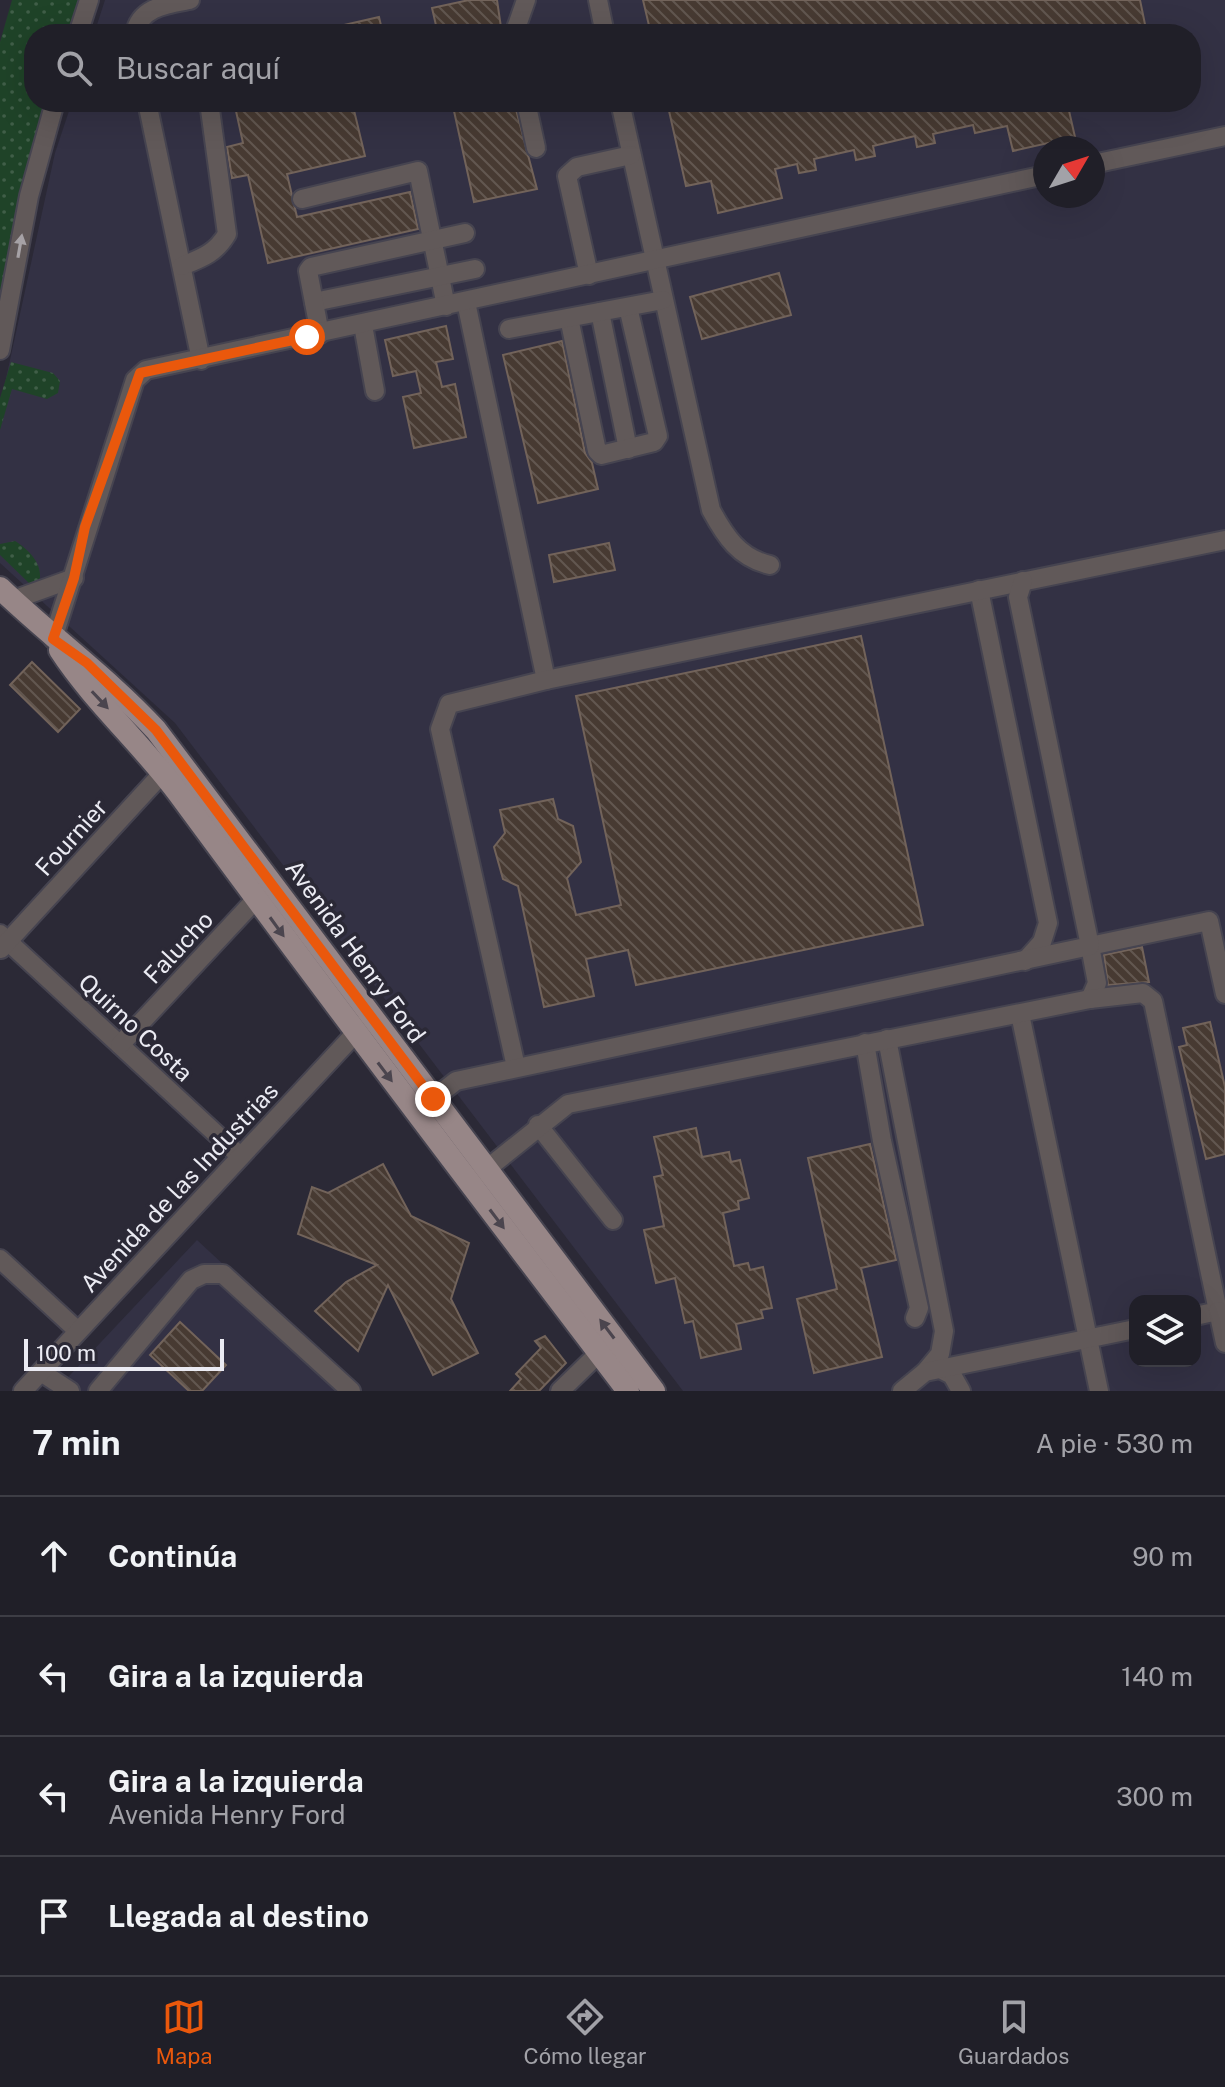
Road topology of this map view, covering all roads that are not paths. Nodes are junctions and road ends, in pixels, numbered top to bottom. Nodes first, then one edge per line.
1 (89, 0) edge
2 (190, 0) edge
3 (526, 0) edge
4 (598, 0) edge
5 (81, 24) edge
6 (137, 24) edge
7 (518, 24) edge
8 (603, 24) edge
9 (52, 112) edge
10 (149, 112) edge
11 (210, 112) edge
12 (528, 112) edge
13 (622, 112) edge
14 (1225, 136) edge
15 (536, 148) dead end
16 (631, 155) junction
17 (1105, 161) edge
18 (1033, 178) edge
19 (302, 199) dead end
20 (465, 233) dead end
21 (433, 238) junction
22 (654, 260) junction
23 (182, 266) junction
24 (475, 269) dead end
25 (440, 275) junction
26 (589, 275) junction
27 (663, 300) junction
28 (314, 302) junction
29 (466, 302) junction
30 (446, 306) junction
31 (628, 307) junction
32 (600, 312) junction
33 (569, 318) junction
34 (363, 325) junction
35 (509, 329) dead end
36 (320, 334) junction
37 (0, 350) edge
38 (201, 360) junction
39 (375, 391) dead end
40 (628, 449) junction
41 (1225, 540) edge
42 (770, 565) dead end
43 (74, 578) junction
44 (1023, 581) junction
45 (979, 590) junction
46 (6, 594) edge
47 (53, 639) junction
48 (546, 680) junction
49 (170, 764) junction
50 (276, 886) junction
51 (256, 899) junction
52 (1217, 919) edge
53 (3, 942) edge
54 (1090, 946) junction
55 (1025, 961) junction
56 (1225, 994) edge
57 (1090, 999) junction
58 (1020, 1014) junction
59 (372, 1016) junction
60 (355, 1032) junction
61 (887, 1039) junction
62 (865, 1043) junction
63 (120, 1045) junction
64 (516, 1067) junction
65 (424, 1106) junction
66 (538, 1125) junction
67 (240, 1156) junction
68 (478, 1176) junction
69 (613, 1220) dead end
70 (0, 1259) edge
71 (1218, 1311) junction
72 (1201, 1315) edge
73 (915, 1318) dead end
74 (1129, 1330) edge
75 (78, 1331) junction
76 (1088, 1339) junction
77 (1225, 1343) edge
78 (599, 1353) junction
79 (944, 1371) junction
80 (41, 1372) junction
81 (925, 1372) junction
82 (23, 1391) edge
83 (70, 1391) edge
84 (98, 1391) edge
85 (351, 1391) edge
86 (560, 1391) edge
87 (628, 1391) edge
88 (654, 1391) edge
89 (902, 1391) edge
90 (961, 1391) edge
91 (1099, 1391) edge

1 - 5 street
2 - 6 street
3 - 7 street
4 - 8 street
37 -> 9 street
10 - 23 street
11 - 23 street
12 - 15 street
13 - 16 street
14 - 17 street
16 - 22 street
16 - 26 street
18 - 22 street
19 - 21 street
20 - 21 street
21 - 25 street
21 - 28 street
22 - 26 street
22 - 27 street
23 - 38 street
24 - 25 street
25 - 28 street
25 - 30 street
26 - 29 street
27 - 31 street
27 - 42 street
28 - 36 street
29 - 30 street
29 - 48 street
30 - 34 street
31 - 32 street
31 - 40 street
32 - 33 street
32 - 40 street
33 - 35 street
33 - 40 street
34 - 36 street
34 - 39 street
36 - 38 street
38 - 43 street
41 - 44 street
43 - 46 street
43 - 47 street
44 - 45 street
44 - 54 street
45 - 48 street
45 - 55 street
46 - 47 main road, Avenida Henry Ford
47 - 49 main road, Avenida Henry Ford
48 - 64 street
49 - 50 main road, Avenida Henry Ford
49 - 51 main road, Avenida Henry Ford
49 - 53 street, Fournier
50 - 51 street, Falucho
50 - 59 main road, Avenida Henry Ford
51 -> 60 main road, Avenida Henry Ford
51 - 63 street, Falucho
52 - 54 street
52 - 56 street
53 - 63 street, Quirno Costa
54 - 55 street
54 - 57 street
55 - 64 street
57 - 58 street
57 - 71 street
58 - 61 street
58 - 76 street
59 - 60 street, Avenida de las Industrias
59 - 65 main road, Avenida Henry Ford
60 -> 65 main road, Avenida Henry Ford
60 - 67 street, Avenida de las Industrias
61 - 62 street
61 - 81 street
62 - 66 street
62 - 73 street
63 - 67 street, Quirno Costa
64 - 65 street
65 - 68 main road, Avenida Henry Ford
66 - 68 street
66 - 69 street
67 - 75 street, Avenida de las Industrias
68 -> 78 main road, Avenida Henry Ford
88 -> 68 main road, Avenida Henry Ford
70 - 75 street
71 - 72 street
71 - 77 street
74 - 76 street
75 - 80 street, Avenida de las Industrias
76 - 79 street
76 - 91 street
78 - 86 street
78 - 87 main road, Avenida Henry Ford
79 - 81 street
79 - 90 street
80 - 82 street, Avenida de las Industrias
80 - 83 street
81 - 89 street
84 - 85 street

